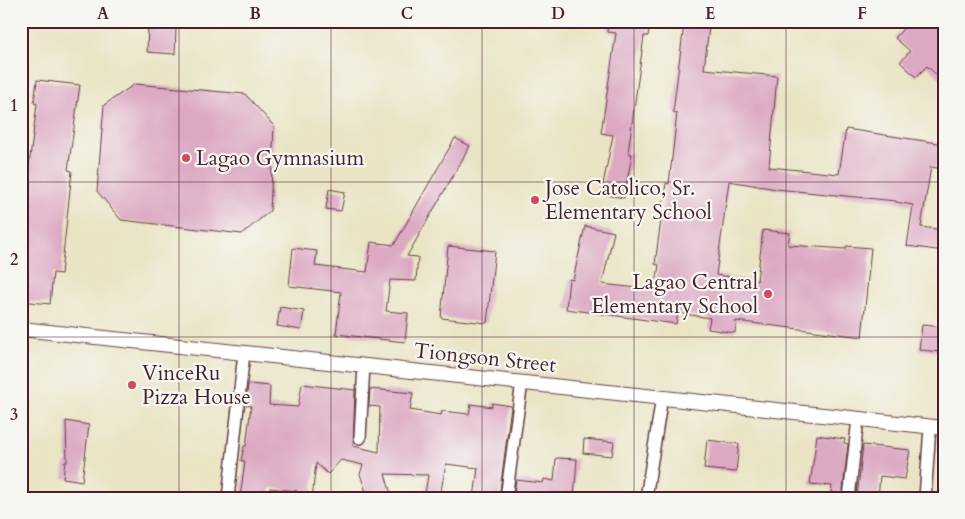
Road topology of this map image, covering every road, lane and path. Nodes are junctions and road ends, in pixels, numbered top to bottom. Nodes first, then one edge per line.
1 (21, 329) edge
2 (244, 353) junction
3 (364, 365) junction
4 (522, 382) junction
5 (662, 397) junction
6 (858, 419) junction
7 (937, 428) edge
8 (360, 438) dead end
9 (228, 498) edge
10 (506, 498) edge
11 (646, 498) edge
12 (849, 498) edge
13 (925, 498) edge

1 - 2 street, Tiongson Street
2 - 3 street, Tiongson Street
2 - 9 street
3 - 4 street, Tiongson Street
3 - 8 street
4 - 5 street, Tiongson Street
4 - 10 street
5 - 6 street, Tiongson Street
5 - 11 street
6 - 7 street, Tiongson Street
6 - 12 street
7 - 13 street

